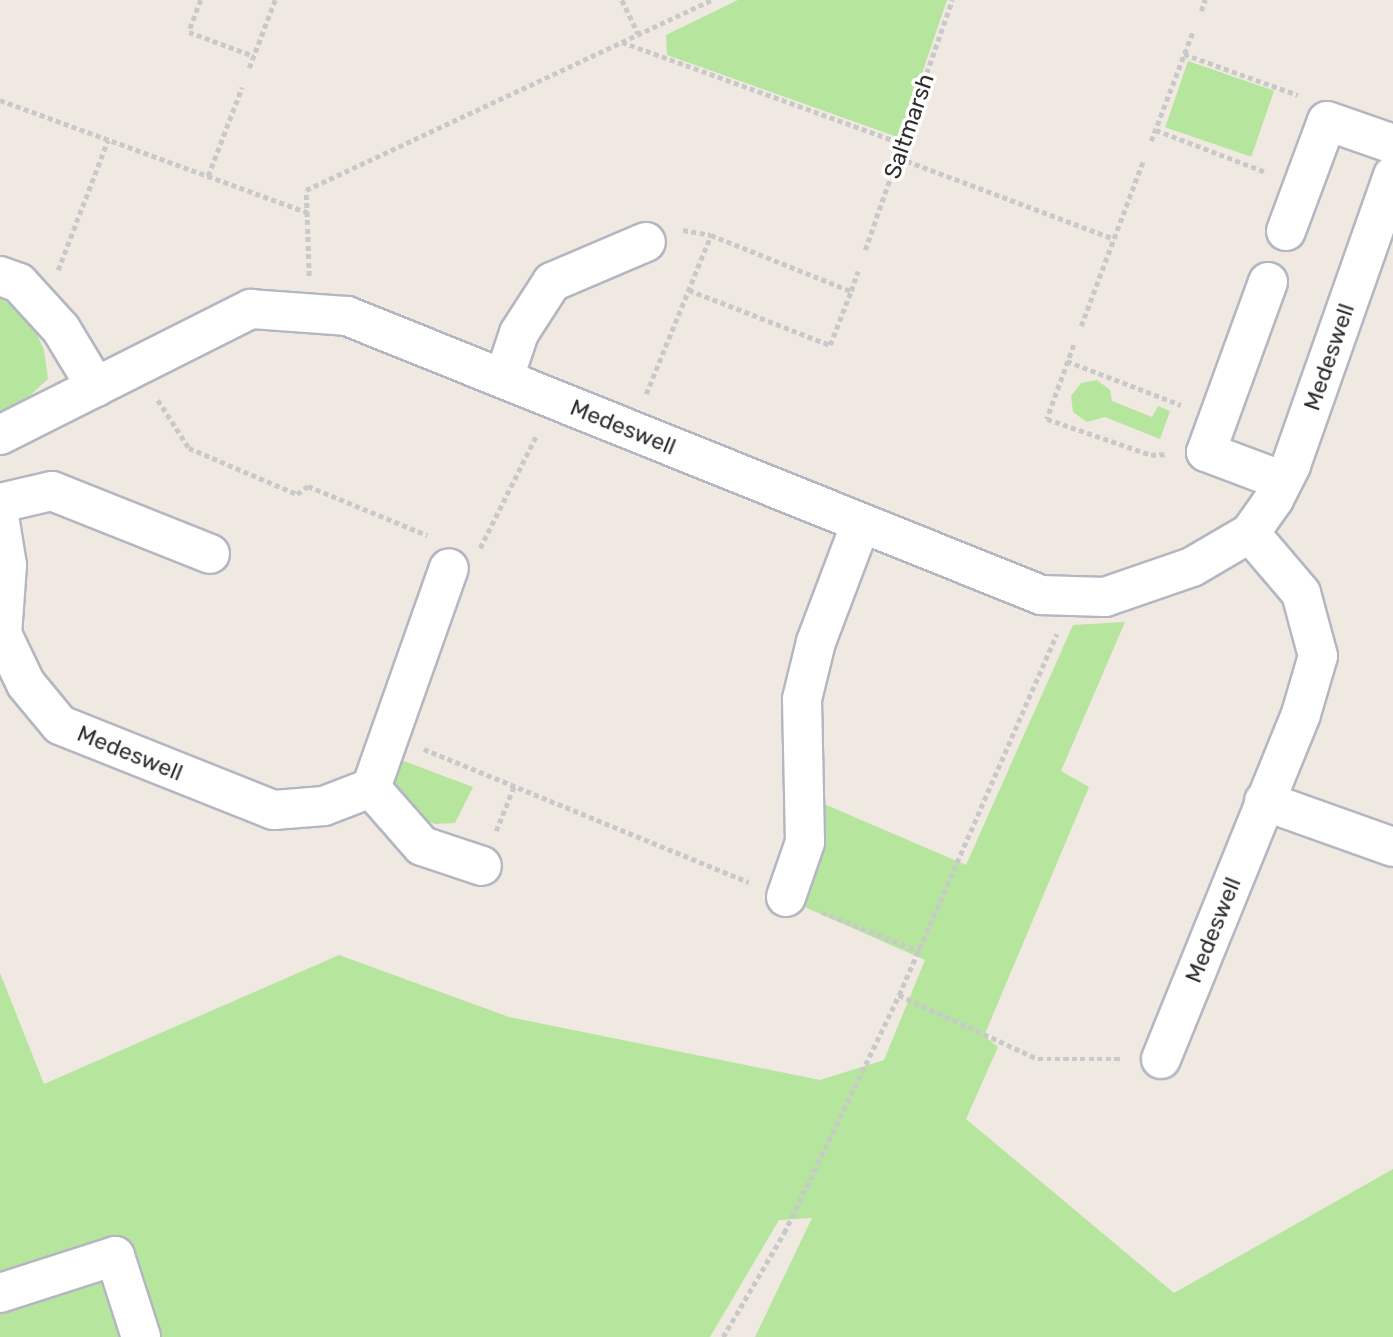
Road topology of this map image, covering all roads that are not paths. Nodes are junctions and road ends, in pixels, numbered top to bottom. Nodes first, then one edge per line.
1 (1393, 144) edge
2 (1393, 175) edge
3 (1286, 231) dead end
4 (646, 242) road end
5 (0, 276) edge
6 (1268, 282) dead end
7 (504, 378) junction
8 (96, 387) junction
9 (0, 435) edge
10 (1283, 481) junction
11 (0, 503) edge
12 (0, 522) edge
13 (861, 523) junction
14 (1250, 533) junction
15 (210, 554) dead end
16 (449, 568) road end
17 (8, 666) edge
18 (371, 788) junction
19 (1264, 801) junction
20 (1393, 847) edge
21 (482, 866) road end
22 (786, 897) road end
23 (1161, 1059) road end
24 (0, 1293) edge
25 (141, 1337) edge

1 - 3 street
2 - 10 street, Medeswell
4 - 7 street
5 - 8 street
6 - 10 street
7 - 8 street, Medeswell
7 - 13 street, Medeswell
8 - 9 street, Medeswell
10 - 14 street, Medeswell
11 - 15 street
12 - 17 street, Medeswell
13 - 14 street, Medeswell
13 - 22 street
14 - 19 street, Medeswell
16 - 18 street
17 - 18 street, Medeswell
18 - 21 street
19 - 20 street
19 - 23 street, Medeswell
24 - 25 street

